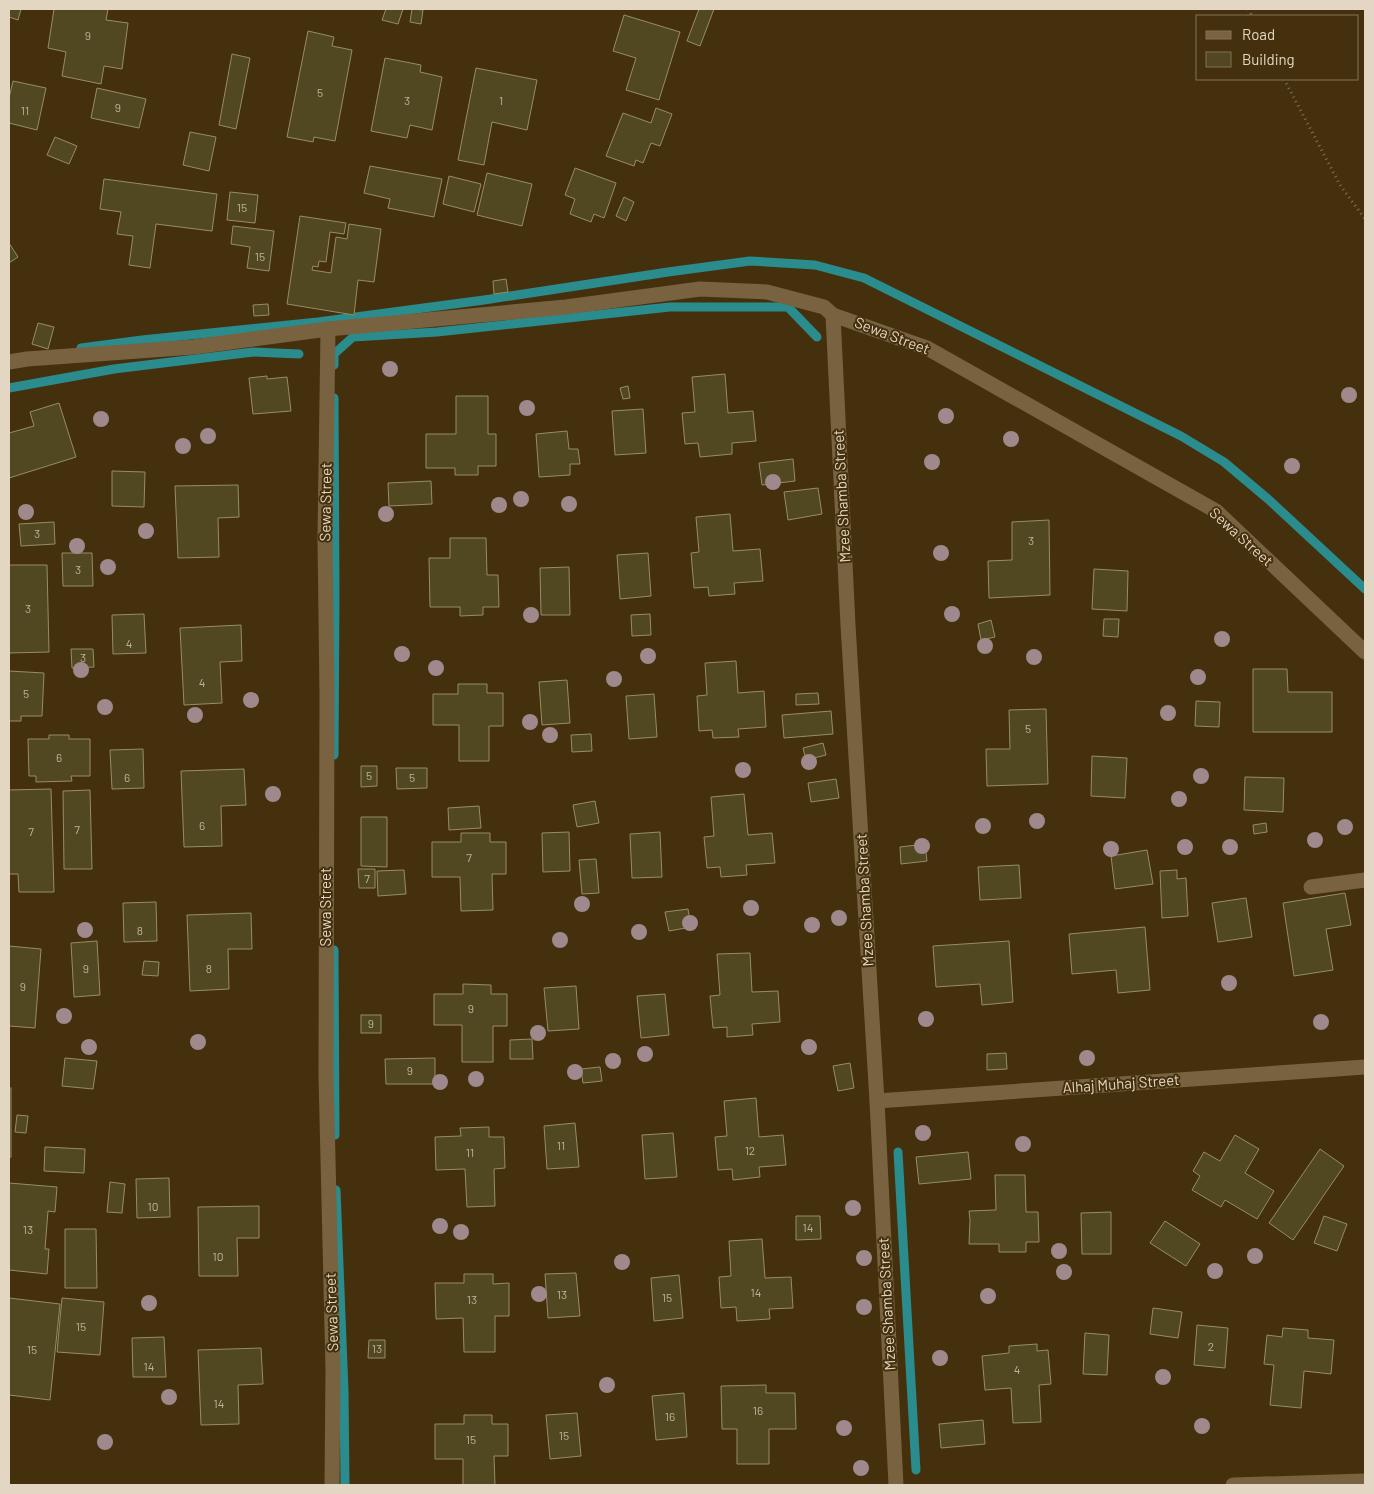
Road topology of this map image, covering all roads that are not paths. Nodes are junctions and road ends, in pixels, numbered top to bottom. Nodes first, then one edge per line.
1 (833, 315) junction
2 (328, 329) junction
3 (9, 362) edge
4 (1365, 652) edge
5 (1365, 880) edge
6 (1311, 887) dead end
7 (1365, 1067) edge
8 (877, 1101) junction
9 (1365, 1481) edge
10 (332, 1485) edge
11 (896, 1485) edge
12 (1233, 1485) edge

1 - 2 street, Sewa Street
1 - 4 street, Sewa Street
1 - 8 street, Mzee Shamba Street
2 - 3 street, Sewa Street
2 - 10 street, Sewa Street
5 - 6 street
7 - 8 street, Alhaj Muhaj Street
8 - 11 street, Mzee Shamba Street
9 - 12 street

